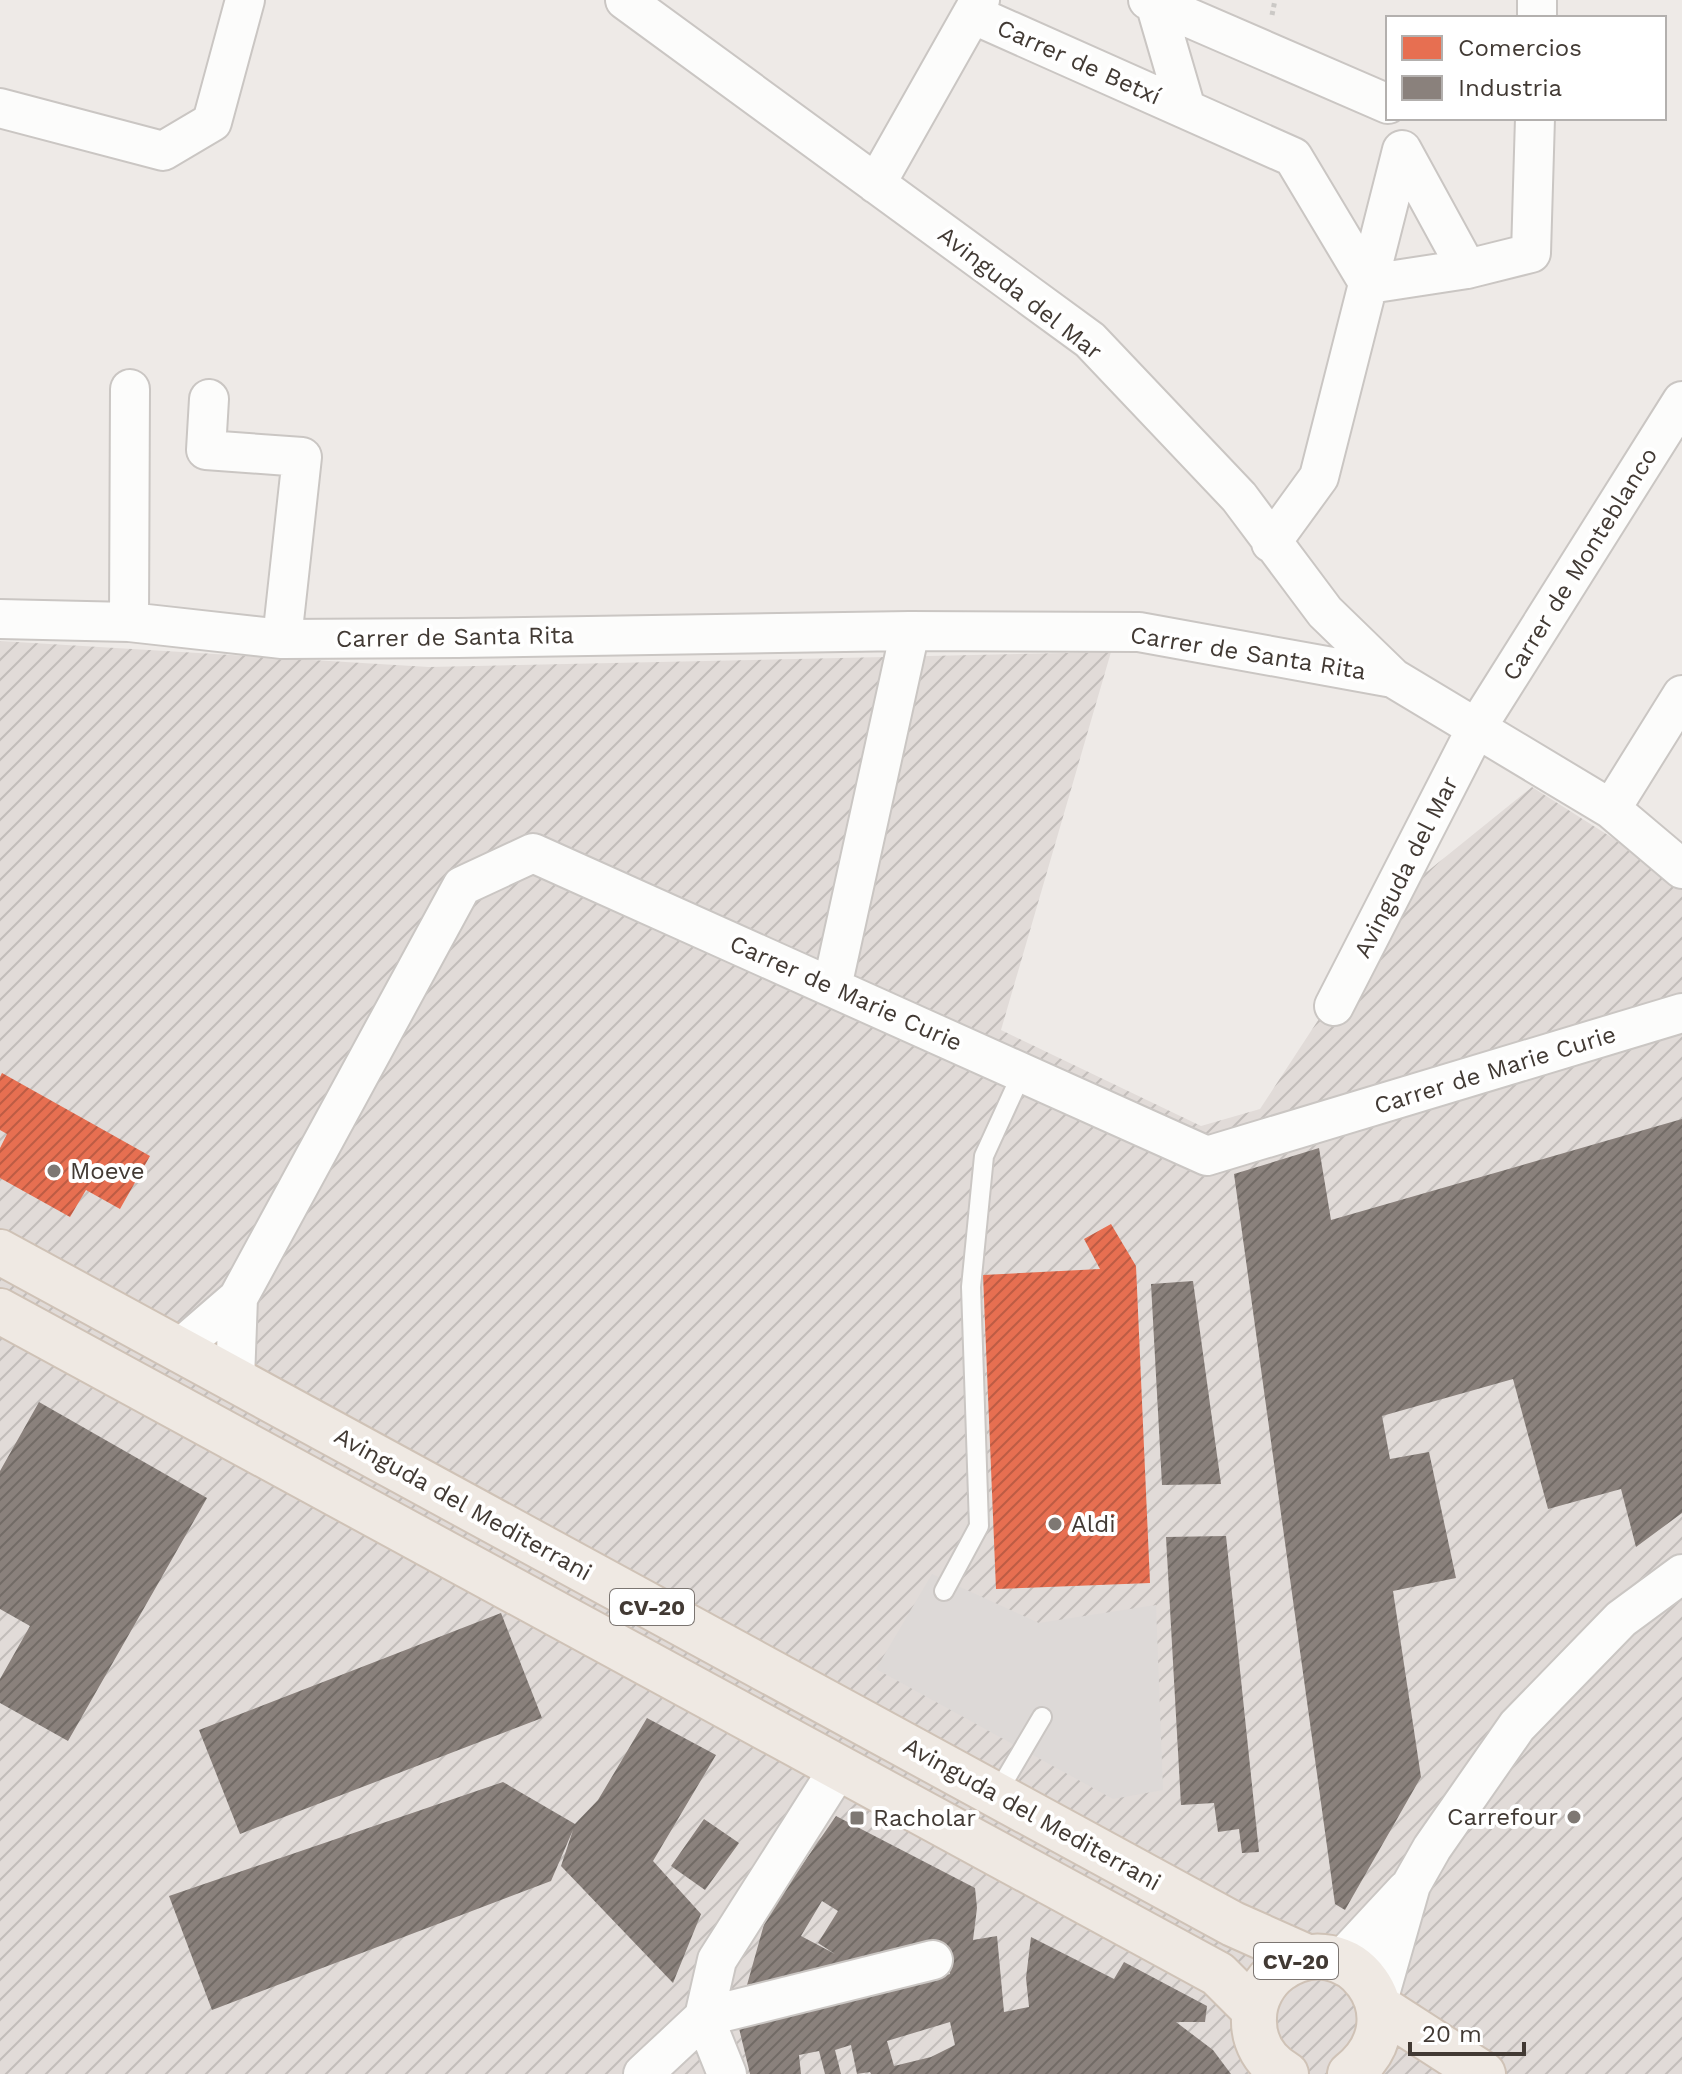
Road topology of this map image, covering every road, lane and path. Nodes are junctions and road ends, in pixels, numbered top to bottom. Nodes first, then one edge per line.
1 (245, 0) edge
2 (625, 0) edge
3 (1152, 2) edge
4 (976, 7) edge
5 (1386, 103) edge
6 (0, 108) edge
7 (1186, 109) junction
8 (1535, 120) edge
9 (1398, 134) edge
10 (876, 184) junction
11 (1467, 269) junction
12 (1369, 284) junction
13 (130, 389) dead end
14 (209, 399) dead end
15 (1682, 401) edge
16 (1271, 543) junction
17 (0, 619) edge
18 (129, 622) junction
19 (910, 631) junction
20 (282, 639) junction
21 (1393, 678) junction
22 (1682, 695) edge
23 (1477, 727) junction
24 (1611, 809) junction
25 (1682, 869) edge
26 (832, 987) junction
27 (1334, 1006) dead end
28 (1682, 1013) edge
29 (1022, 1073) junction
30 (0, 1252) edge
31 (238, 1298) junction
32 (0, 1311) edge
33 (179, 1349) junction
34 (235, 1379) junction
35 (1682, 1574) edge
36 (944, 1591) dead end
37 (1042, 1717) dead end
38 (839, 1768) junction
39 (996, 1795) junction
40 (1411, 1885) junction
41 (1324, 1959) junction
42 (933, 1960) dead end
43 (1378, 2004) junction
44 (1254, 2010) junction
45 (704, 2017) junction
46 (1274, 2069) edge
47 (643, 2074) edge
48 (727, 2074) edge
49 (1352, 2074) edge
50 (1483, 2074) edge

1 - 6 street
2 - 10 street, Avinguda del Mar
3 - 5 street, Carrer de Betxí
3 - 7 street, Carrer de Betxí
4 - 7 street, Carrer de Betxí
4 - 10 street, Carrer de Betxí
7 - 12 street, Carrer de Betxí
8 - 11 street
9 - 11 street
9 - 12 street
10 - 16 street, Avinguda del Mar
11 - 12 street
12 - 16 street
13 - 18 street
14 - 20 street
15 - 23 street, Carrer de Monteblanco
16 - 21 street, Avinguda del Mar
17 - 18 street, Carrer de Santa Rita
18 - 20 street, Carrer de Santa Rita
19 - 20 street, Carrer de Santa Rita
19 - 21 street, Carrer de Santa Rita
19 - 26 street
21 - 23 street, Avinguda del Mar
22 - 24 street
23 - 24 street, Avinguda del Mar
23 - 27 street, Avinguda del Mar
24 - 25 street, Avinguda del Mar
26 - 29 street, Carrer de Marie Curie
26 - 31 street, Carrer de Marie Curie
28 - 29 street, Carrer de Marie Curie
29 - 36 lane
30 - 33 main road, Avinguda del Mediterrani / CV-20
31 - 33 street, Carrer de Marie Curie
31 - 34 street, Carrer de Marie Curie
32 - 38 main road, CV-20
33 - 34 main road, Avinguda del Mediterrani / CV-20
34 - 39 main road, Avinguda del Mediterrani / CV-20
35 - 40 street
37 - 39 lane
38 - 44 main road, CV-20
38 - 45 street
39 - 41 main road, Avinguda del Mediterrani / CV-20
40 - 41 street
40 - 43 street
41 - 43 main road, CV-20
41 - 44 main road, CV-20
42 - 45 street
43 - 49 main road
43 - 50 main road, CV-20
44 - 46 main road, CV-20
45 - 47 street
45 - 48 street

